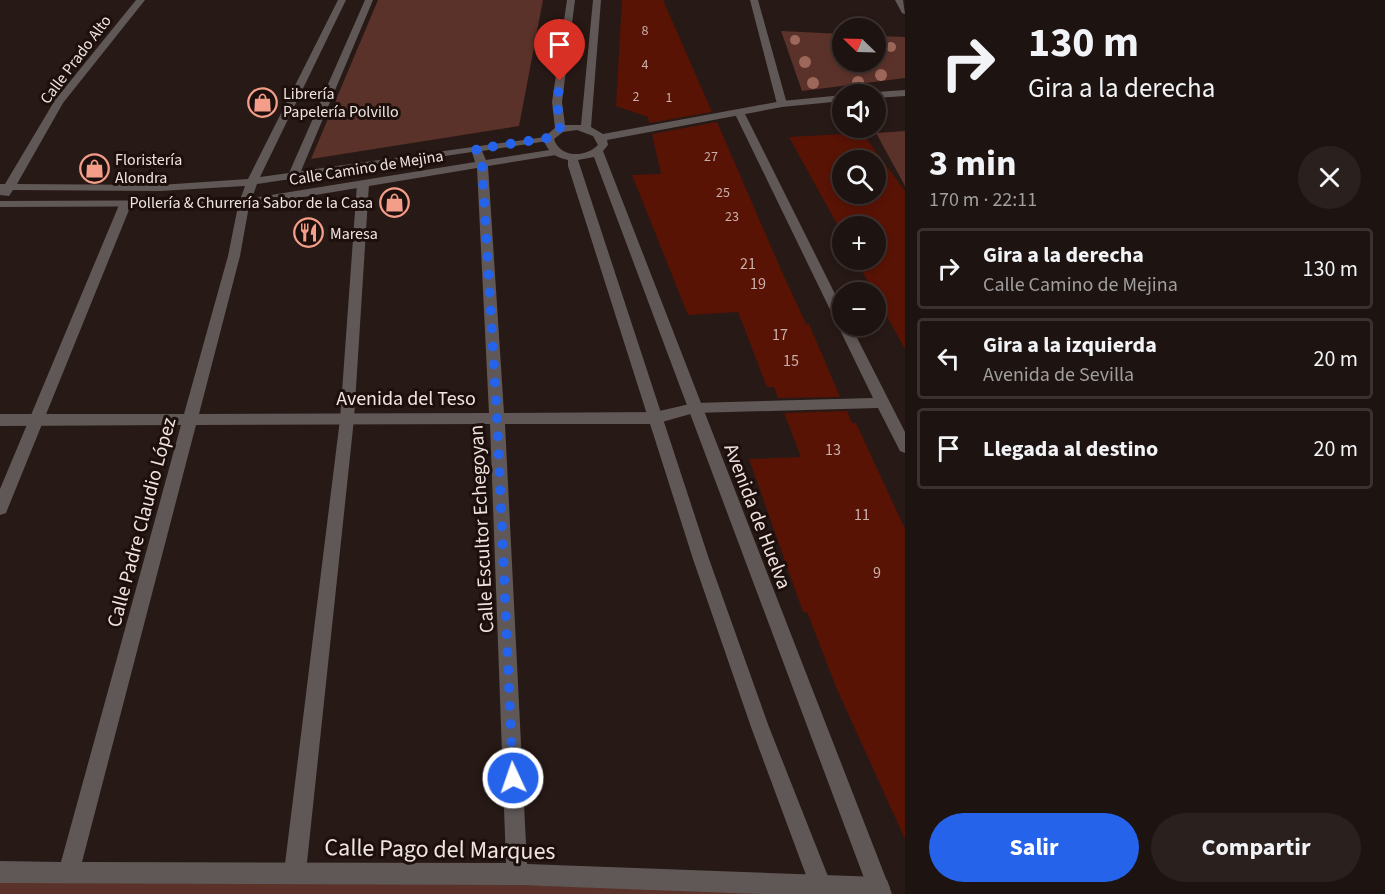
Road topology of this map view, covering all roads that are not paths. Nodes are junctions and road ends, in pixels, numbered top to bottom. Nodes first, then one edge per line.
1 (141, 0) edge
2 (342, 0) edge
3 (369, 0) edge
4 (571, 0) edge
5 (597, 0) edge
6 (754, 0) edge
7 (899, 0) edge
8 (905, 11) edge
9 (905, 93) edge
10 (886, 95) edge
11 (832, 100) edge
12 (782, 104) junction
13 (740, 114) junction
14 (586, 128) junction
15 (560, 129) junction
16 (548, 138) junction
17 (599, 145) junction
18 (476, 149) junction
19 (556, 152) junction
20 (573, 157) junction
21 (482, 165) junction
22 (292, 176) junction
23 (252, 182) junction
24 (363, 184) junction
25 (5, 187) edge
26 (0, 203) edge
27 (244, 203) junction
28 (125, 205) junction
29 (832, 300) edge
30 (850, 336) edge
31 (883, 403) junction
32 (694, 408) junction
33 (497, 418) junction
34 (655, 418) junction
35 (347, 419) junction
36 (0, 420) edge
37 (35, 420) junction
38 (189, 421) junction
39 (905, 447) edge
40 (0, 508) edge
41 (0, 872) edge
42 (69, 872) junction
43 (295, 872) junction
44 (517, 873) junction
45 (822, 890) edge
46 (880, 891) edge

1 - 25 street, Calle Prado Alto
2 - 23 street, Calle Padre Claudio López
3 - 22 street
4 - 15 street
5 - 14 street
6 - 12 street
7 - 8 street
9 - 10 street
11 - 12 street
12 - 13 street
13 - 17 street
13 - 29 street
14 - 15 street
14 - 17 street
15 - 16 street
16 - 18 street, Calle Camino de Mejina
16 - 19 street
17 - 20 street
17 - 32 street, Avenida de Huelva
18 - 21 street, Calle Escultor Echegoyan
18 - 22 street, Calle Camino de Mejina
19 - 20 street
19 - 21 street, Calle Camino de Mejina
20 - 34 street
21 - 24 street, Calle Camino de Mejina
21 - 33 street, Calle Escultor Echegoyan
22 - 23 street, Calle Camino de Mejina
23 - 25 street, Calle Camino de Mejina
23 - 27 street, Calle Padre Claudio López
24 - 27 street, Calle Camino de Mejina
24 - 35 street
25 - 26 street, Calle Prado Alto
26 - 28 street, Calle Camino de Mejina
27 - 28 street, Calle Camino de Mejina
27 - 38 street, Calle Padre Claudio López
28 - 37 street
30 - 31 street
31 - 32 street, Avenida del Teso
31 - 39 street
32 - 34 street, Avenida del Teso
32 - 46 street, Avenida de Huelva
33 - 34 street, Avenida del Teso
33 - 35 street, Avenida del Teso
33 - 44 street, Calle Escultor Echegoyan
34 - 45 street
35 - 38 street, Avenida del Teso
35 - 43 street
36 - 37 street, Avenida del Teso
37 - 38 street, Avenida del Teso
37 - 40 street
38 - 42 street, Calle Padre Claudio López
41 - 42 street, Calle Pago del Marques
42 - 43 street, Calle Pago del Marques
43 - 44 street, Calle Pago del Marques
44 - 45 street, Calle Pago del Marques
45 - 46 street, Calle Pago del Marques

